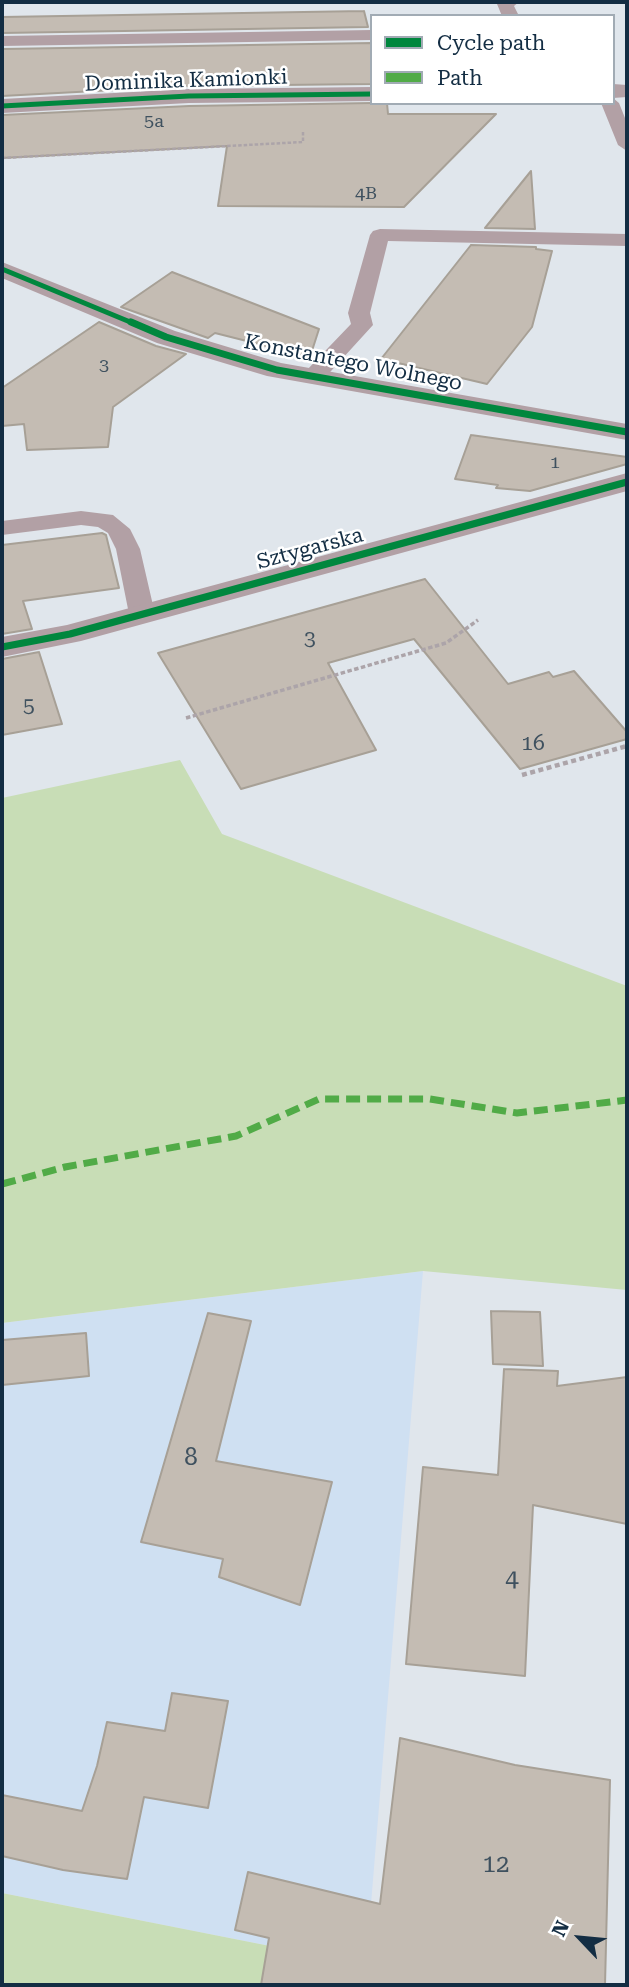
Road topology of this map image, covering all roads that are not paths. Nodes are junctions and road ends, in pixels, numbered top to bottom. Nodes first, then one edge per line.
1 (511, 2) edge
2 (510, 14) edge
3 (370, 35) edge
4 (2, 41) edge
5 (370, 94) edge
6 (611, 105) edge
7 (2, 106) edge
8 (627, 145) edge
9 (627, 240) edge
10 (2, 269) edge
11 (313, 377) junction
12 (627, 432) edge
13 (627, 482) edge
14 (2, 528) edge
15 (142, 614) junction
16 (2, 647) edge

1 - 2 lane
3 - 4 lane
5 - 7 street, Dominika Kamionki
6 - 8 lane
9 - 11 lane
10 - 11 street, Konstantego Wolnego
11 - 12 street, Konstantego Wolnego
13 - 15 street, Sztygarska
14 - 15 lane
15 - 16 street, Sztygarska

